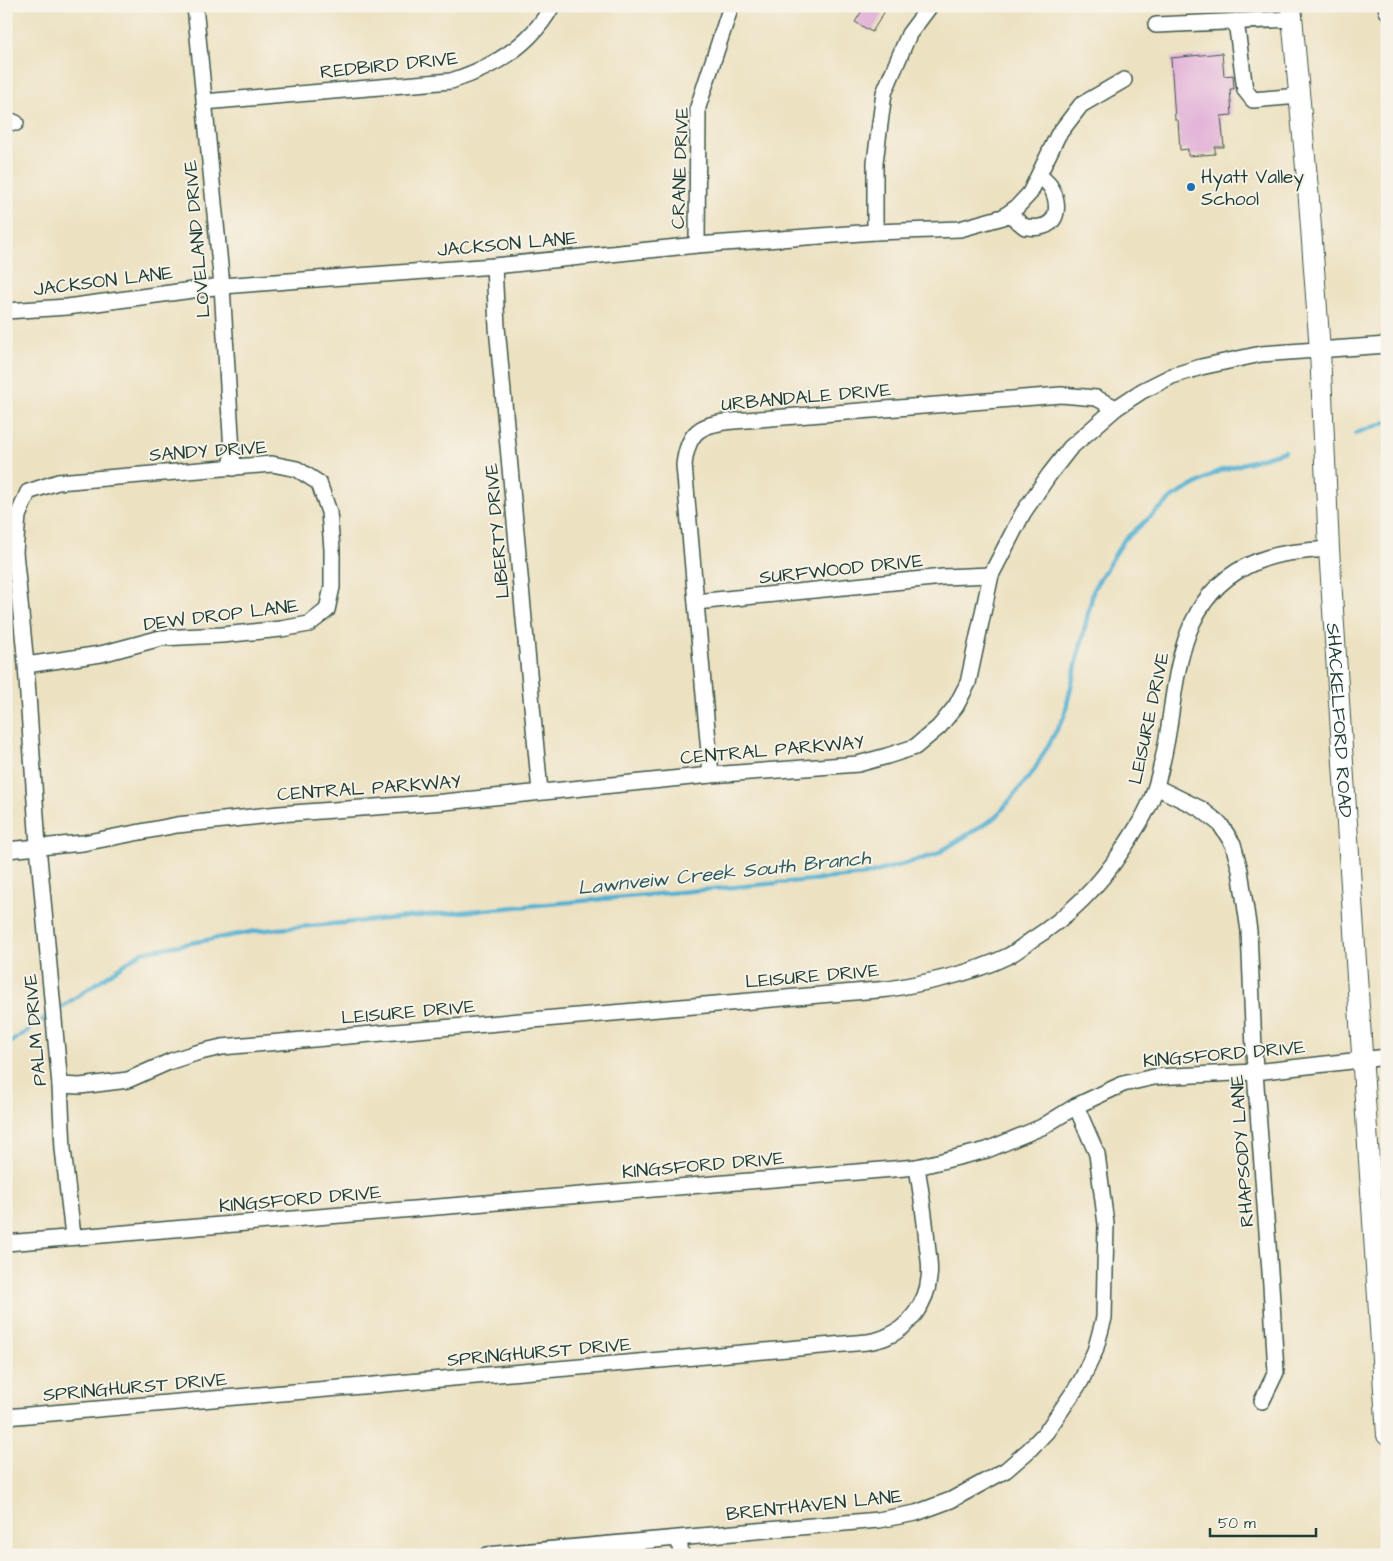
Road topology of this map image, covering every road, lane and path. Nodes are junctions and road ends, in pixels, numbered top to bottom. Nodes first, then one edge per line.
1 (195, 6) edge
2 (552, 6) edge
3 (731, 6) edge
4 (930, 6) edge
5 (1386, 6) edge
6 (1387, 10) edge
7 (1292, 12) edge
8 (1236, 21) junction
9 (1156, 26) dead end
10 (1124, 80) dead end
11 (1299, 96) junction
12 (204, 102) junction
13 (1039, 175) junction
14 (1009, 214) junction
15 (875, 232) junction
16 (696, 245) junction
17 (494, 266) junction
18 (222, 286) junction
19 (6, 311) edge
20 (1387, 345) edge
21 (1320, 351) junction
22 (1116, 408) junction
23 (233, 468) junction
24 (28, 492) joint
25 (1329, 548) junction
26 (991, 575) junction
27 (696, 602) junction
28 (327, 610) joint
29 (26, 665) junction
30 (711, 775) junction
31 (1156, 787) junction
32 (540, 792) junction
33 (38, 846) junction
34 (6, 850) edge
35 (1387, 1057) edge
36 (1362, 1060) junction
37 (1255, 1072) junction
38 (60, 1086) junction
39 (1076, 1106) junction
40 (917, 1167) junction
41 (73, 1236) junction
42 (6, 1243) edge
43 (1262, 1401) dead end
44 (6, 1417) edge
45 (1387, 1435) edge
46 (679, 1539) junction
47 (487, 1555) edge
48 (681, 1555) edge

1 - 12 street, LOVELAND DRIVE
2 - 12 street, REDBIRD DRIVE
3 - 16 street, CRANE DRIVE
4 - 15 street
5 - 6 street
7 - 8 street
7 - 11 main road, SHACKELFORD ROAD
8 - 9 street
8 - 11 street
10 - 13 street, JACKSON LANE
11 - 21 main road, SHACKELFORD ROAD
12 - 18 street, LOVELAND DRIVE
13 - 14 street, JACKSON LANE
13 - 14 street
14 - 15 street, JACKSON LANE
15 - 16 street, JACKSON LANE
16 - 17 street, JACKSON LANE
17 - 18 street, JACKSON LANE
17 - 32 street, LIBERTY DRIVE
18 - 19 street, JACKSON LANE
18 - 23 street, LOVELAND DRIVE
20 - 21 street, CENTRAL PARKWAY
21 - 22 street, CENTRAL PARKWAY
21 - 25 main road, SHACKELFORD ROAD
22 - 26 street, CENTRAL PARKWAY
22 - 27 street, URBANDALE DRIVE
23 - 24 street, SANDY DRIVE
23 - 28 street, SANDY DRIVE
24 - 29 street, PALM DRIVE
25 - 31 street, LEISURE DRIVE
25 - 36 main road, SHACKELFORD ROAD
26 - 27 street, SURFWOOD DRIVE
26 - 30 street, CENTRAL PARKWAY
27 - 30 street, URBANDALE DRIVE
28 - 29 street, DEW DROP LANE
29 - 33 street, PALM DRIVE
30 - 32 street, CENTRAL PARKWAY
31 - 37 street, RHAPSODY LANE
31 - 38 street, LEISURE DRIVE
32 - 33 street, CENTRAL PARKWAY
33 - 34 street, CENTRAL PARKWAY
33 - 38 street, PALM DRIVE
35 - 36 street, KINGSFORD DRIVE
36 - 37 street, KINGSFORD DRIVE
36 - 45 main road, SHACKELFORD ROAD
37 - 39 street, KINGSFORD DRIVE
37 - 43 street, RHAPSODY LANE
38 - 41 street, PALM DRIVE
39 - 40 street, KINGSFORD DRIVE
39 - 46 street, BRENTHAVEN LANE
40 - 41 street, KINGSFORD DRIVE
40 - 44 street, SPRINGHURST DRIVE
41 - 42 street, KINGSFORD DRIVE
46 - 47 street, BRENTHAVEN LANE
46 - 48 street

